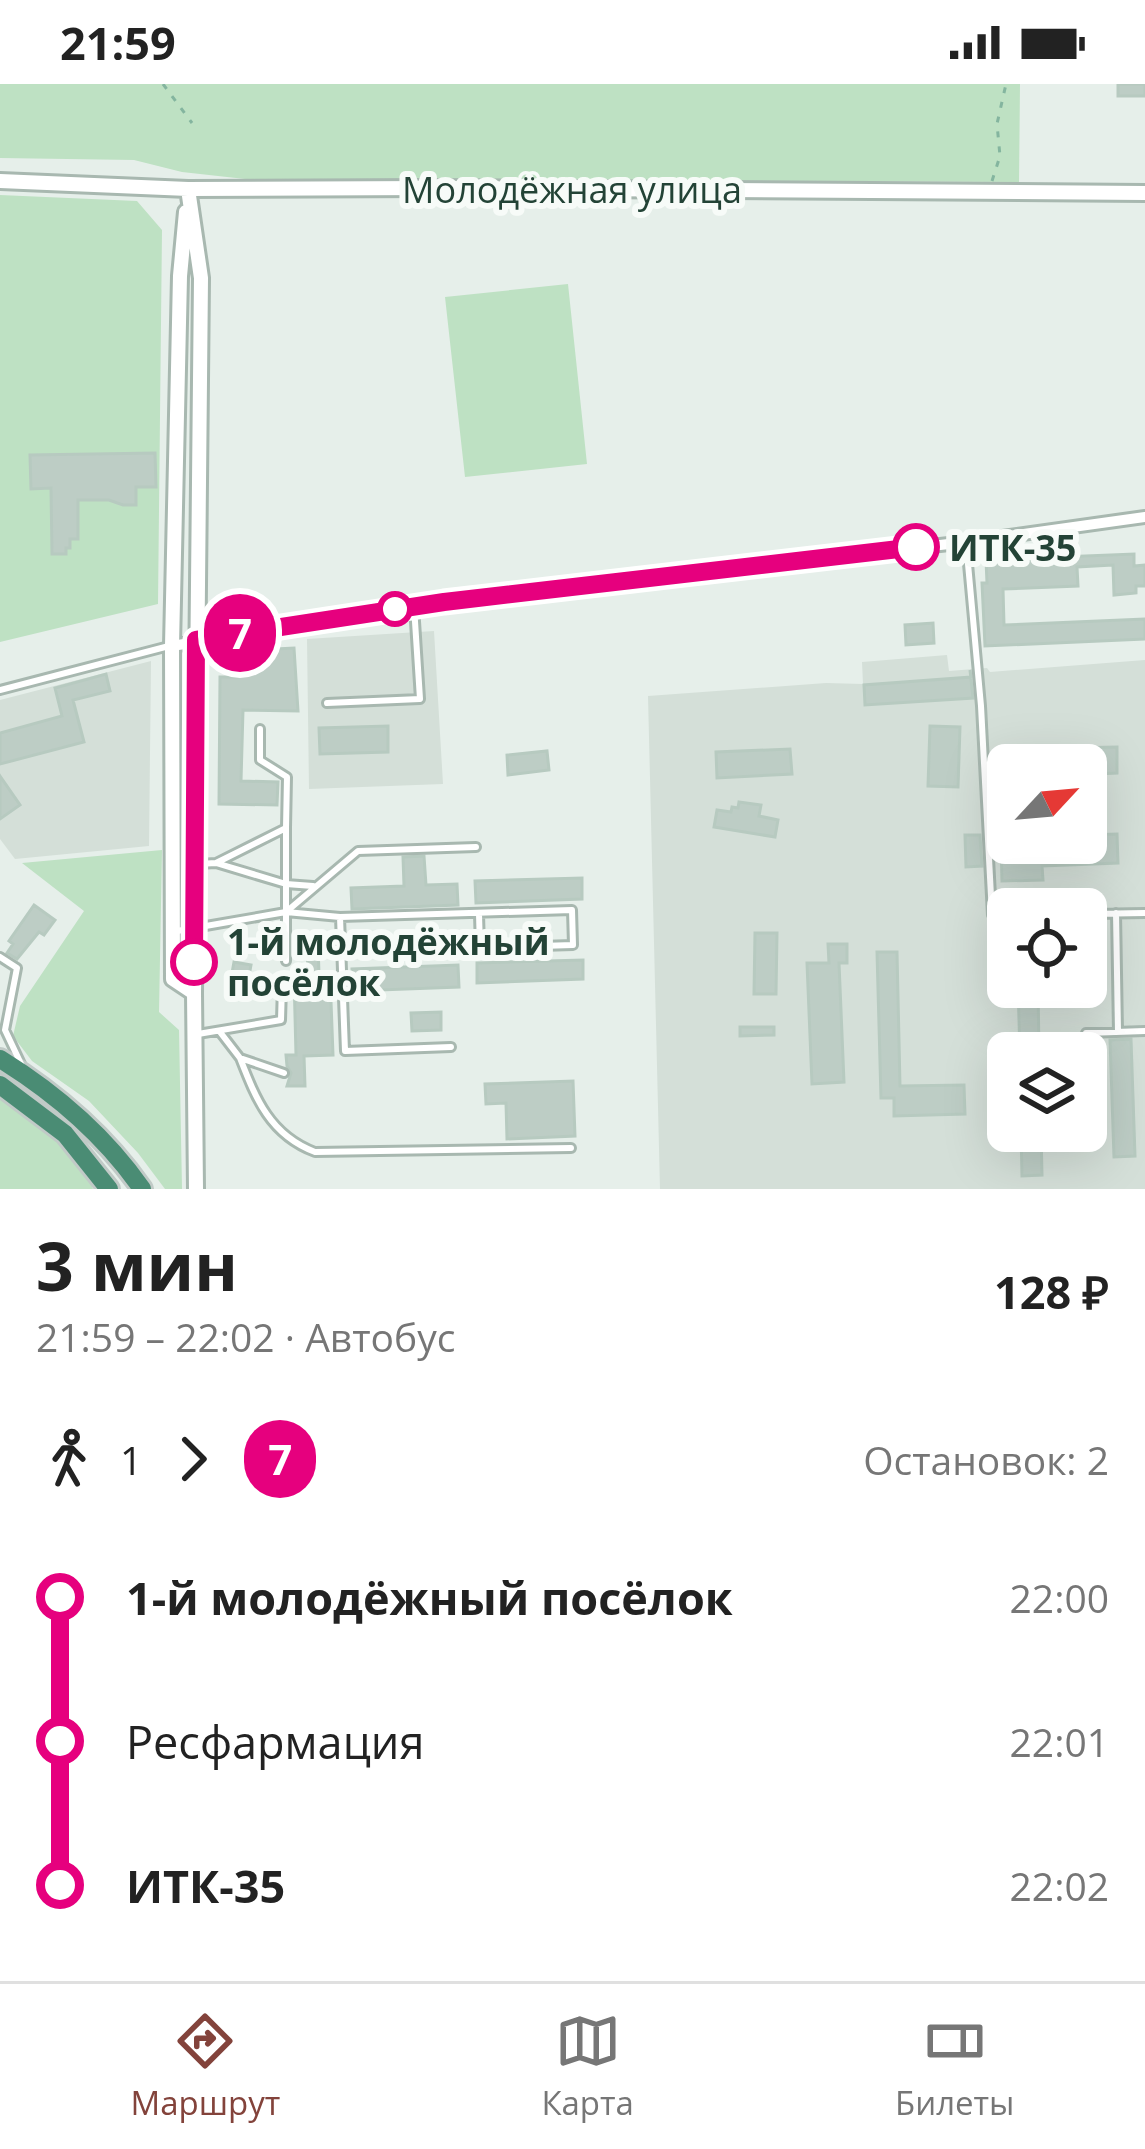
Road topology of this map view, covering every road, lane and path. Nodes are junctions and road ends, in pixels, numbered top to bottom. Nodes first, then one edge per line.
1 (163, 84) edge
2 (1006, 84) edge
3 (192, 123) dead end
4 (0, 181) edge
5 (188, 189) junction
6 (988, 192) junction
7 (1145, 193) edge
8 (1145, 517) edge
9 (965, 542) junction
10 (414, 606) junction
11 (196, 640) junction
12 (172, 646) junction
13 (0, 690) edge
14 (327, 703) dead end
15 (260, 729) dead end
16 (286, 827) junction
17 (476, 847) dead end
18 (216, 863) junction
19 (195, 864) junction
20 (286, 884) junction
21 (317, 886) junction
22 (991, 888) edge
23 (286, 912) junction
24 (1107, 913) edge
25 (1116, 913) junction
26 (1145, 913) edge
27 (479, 914) junction
28 (340, 917) junction
29 (194, 930) junction
30 (173, 932) junction
31 (0, 957) edge
32 (286, 961) dead end
33 (282, 986) dead end
34 (194, 993) junction
35 (1145, 1030) edge
36 (220, 1032) junction
37 (1107, 1032) edge
38 (1118, 1032) junction
39 (194, 1034) junction
40 (451, 1047) dead end
41 (240, 1058) junction
42 (0, 1059) edge
43 (284, 1073) dead end
44 (26, 1075) junction
45 (0, 1085) edge
46 (571, 1148) dead end
47 (109, 1189) edge
48 (142, 1189) edge
49 (196, 1189) edge

1 - 3 path
2 - 6 path
4 - 5 street, Молодёжная улица
5 - 6 street, Молодёжная улица
5 - 11 street
5 - 12 street
6 - 7 street, Молодёжная улица
8 - 9 street
9 - 10 street
9 - 22 lane
10 - 11 street
10 - 14 lane
11 - 12 street
11 - 19 street
12 - 13 lane
12 - 30 street
15 - 16 lane
16 - 18 lane
16 - 20 lane
17 - 21 lane
18 - 19 lane
18 - 20 lane
19 - 29 street
20 - 21 lane
20 - 23 lane
21 - 23 lane
23 - 28 lane
23 - 29 lane
23 - 32 lane
24 - 25 lane
25 - 26 lane
25 - 38 lane
27 - 27 lane
27 - 28 lane
28 - 40 lane
29 - 30 lane
29 - 34 street
30 - 34 street
31 - 44 lane
33 - 36 lane
34 - 39 street
35 - 38 lane
36 - 39 lane
36 - 41 lane
37 - 38 lane
39 - 49 street
41 - 43 lane
41 - 46 lane
42 - 44 highway
44 - 48 highway
45 - 47 highway

